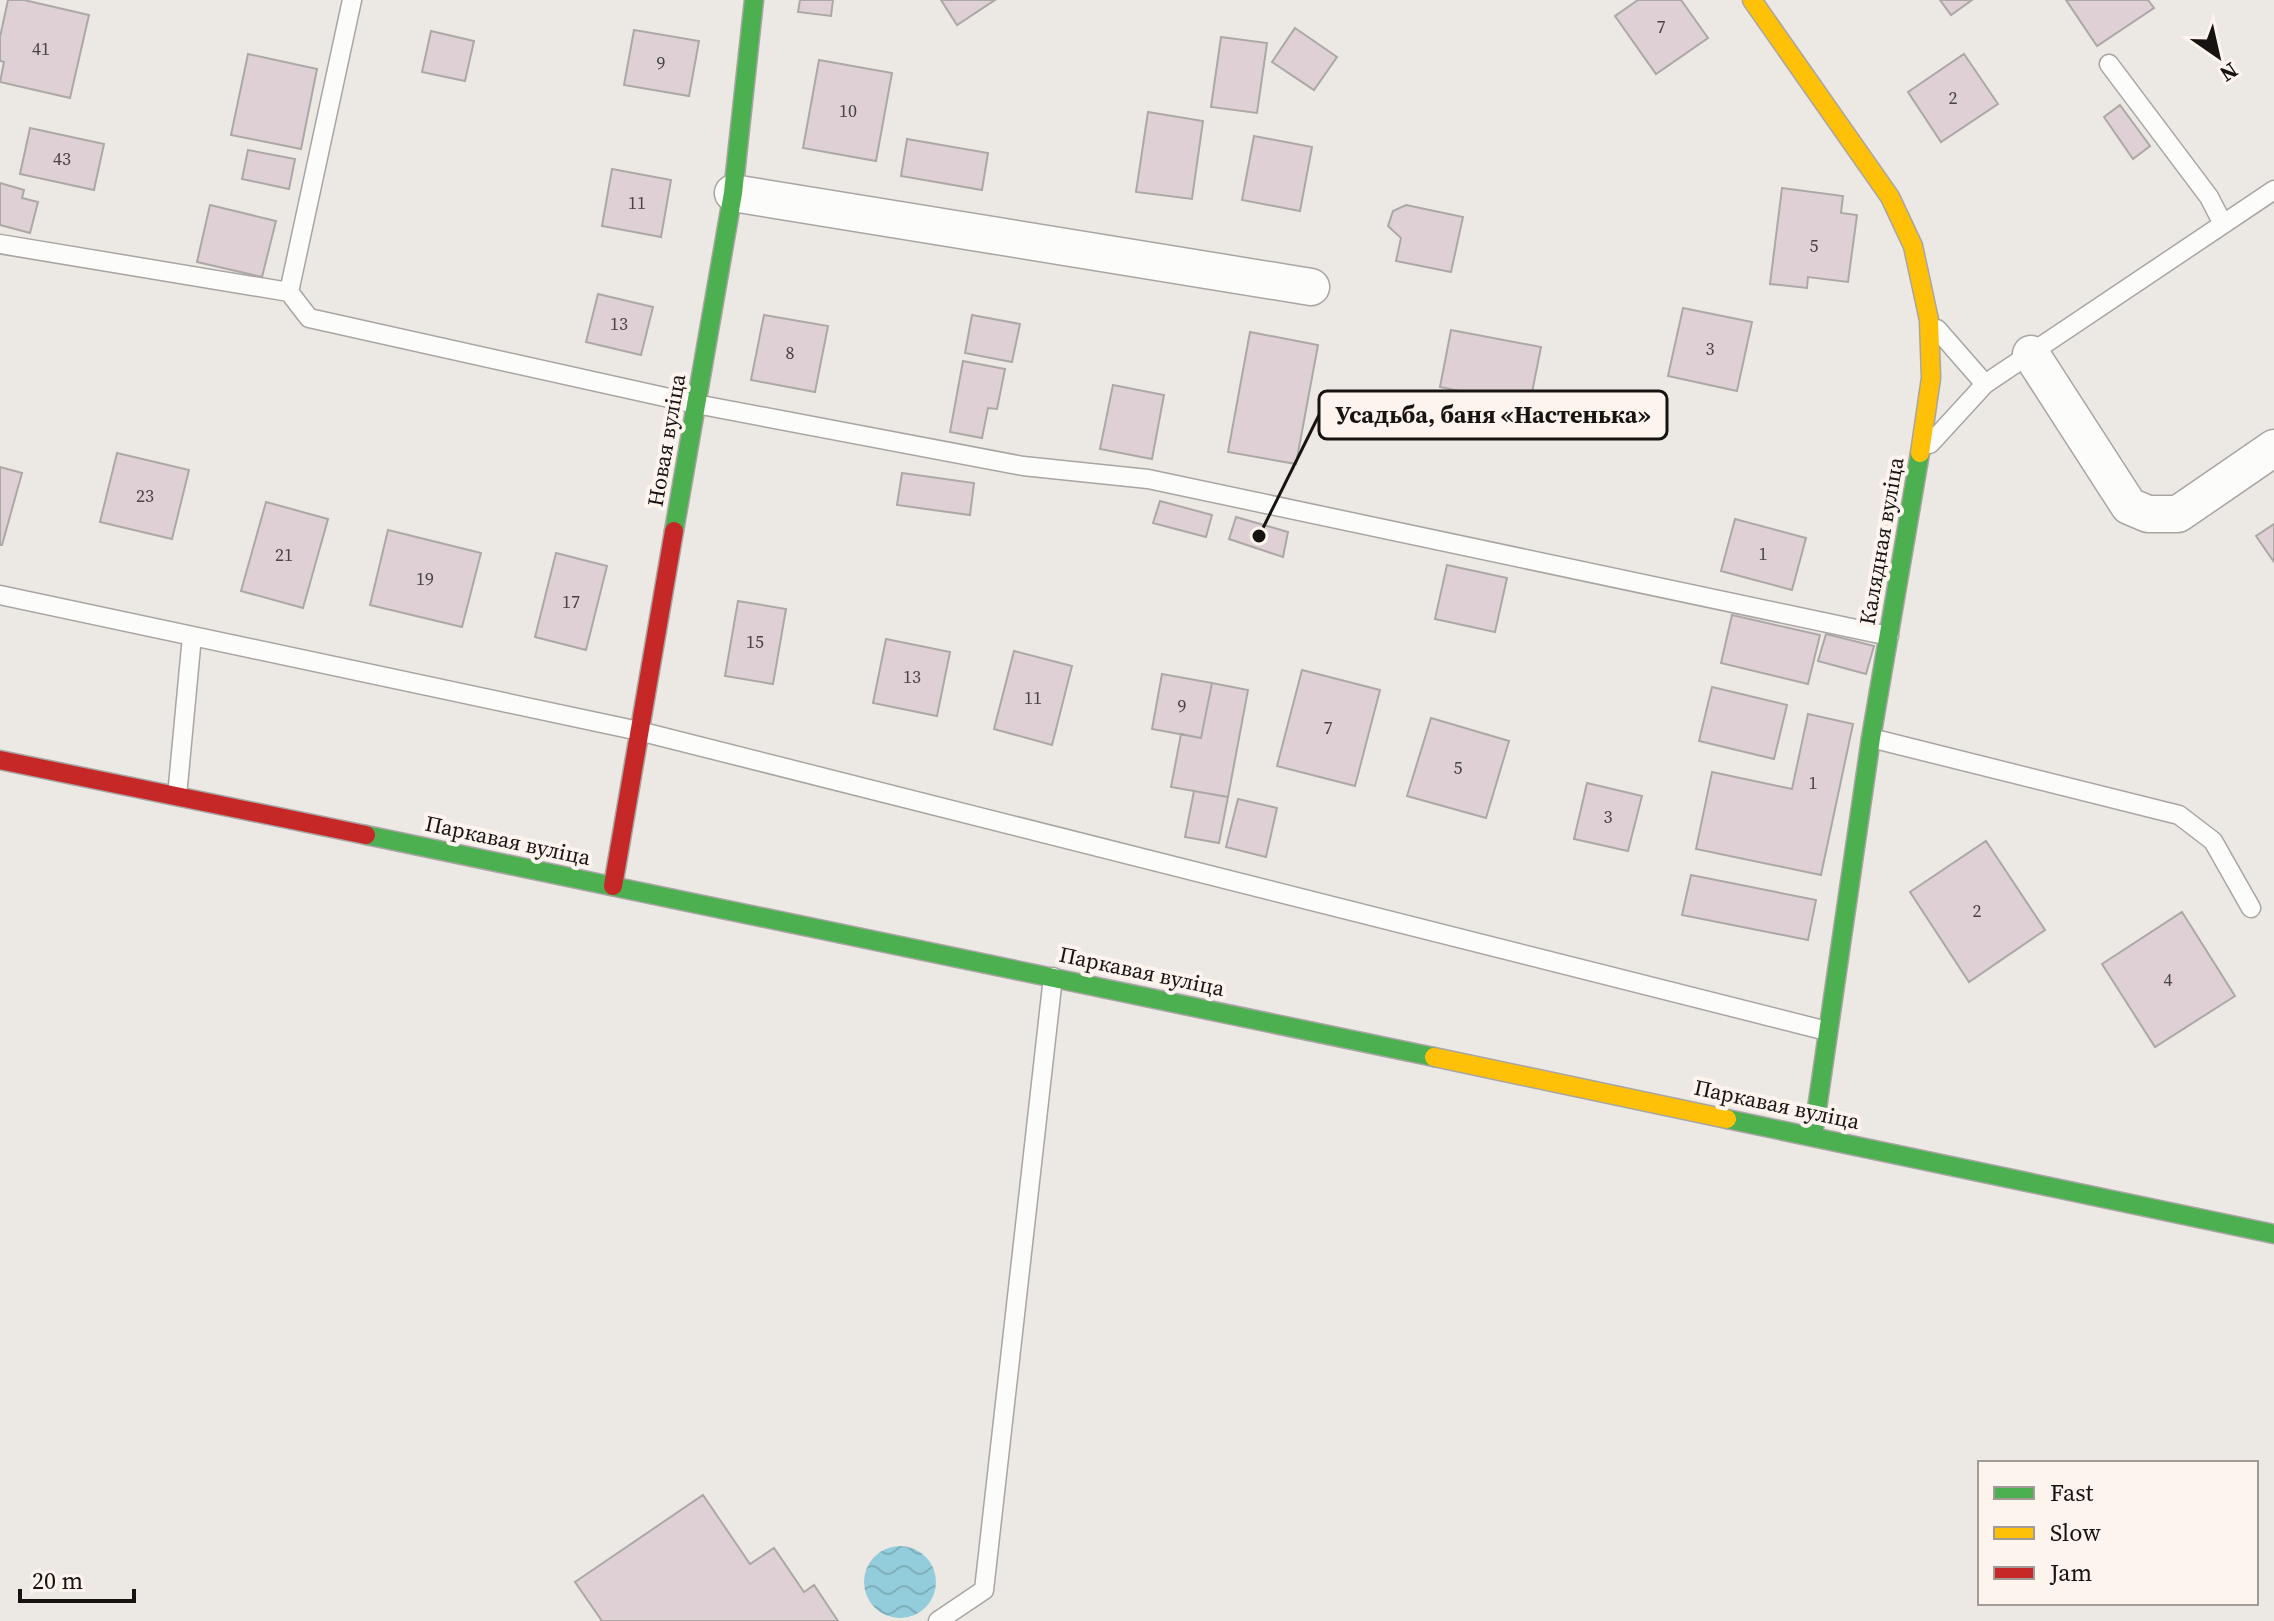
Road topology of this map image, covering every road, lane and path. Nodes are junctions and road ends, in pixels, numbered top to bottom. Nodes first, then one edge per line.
1 (352, 0) edge
2 (754, 0) edge
3 (1752, 0) edge
4 (2109, 64) dead end
5 (2274, 190) edge
6 (733, 193) junction
7 (2223, 224) junction
8 (0, 244) edge
9 (1311, 287) dead end
10 (289, 292) junction
11 (1929, 320) junction
12 (2031, 354) junction
13 (1985, 384) junction
14 (696, 404) junction
15 (2274, 448) edge
16 (1920, 454) junction
17 (0, 595) edge
18 (192, 636) junction
19 (1890, 636) junction
20 (639, 731) junction
21 (1871, 738) junction
22 (0, 760) edge
23 (177, 797) junction
24 (613, 886) junction
25 (2251, 908) dead end
26 (1053, 977) junction
27 (1827, 1031) junction
28 (1813, 1136) junction
29 (2274, 1234) edge
30 (938, 1621) edge

1 - 10 lane
2 - 6 main road, Новая вуліца
3 - 11 main road, Калядная вуліца
4 - 7 lane
5 - 7 lane
6 - 9 street
6 - 14 main road, Новая вуліца
7 - 12 lane
8 - 10 lane
10 - 14 lane
11 - 13 lane
11 - 16 main road, Калядная вуліца
12 - 13 lane
12 - 15 street
13 - 16 lane
14 - 19 lane
14 - 20 main road, Новая вуліца
16 - 19 main road, Калядная вуліца
17 - 18 lane
18 - 20 lane
18 - 23 lane
19 - 21 main road, Калядная вуліца
20 - 24 main road, Новая вуліца
20 - 27 lane
21 - 25 lane
21 - 27 main road, Калядная вуліца
22 - 23 main road, Паркавая вуліца
23 - 24 main road, Паркавая вуліца
24 - 26 main road, Паркавая вуліца
26 - 28 main road, Паркавая вуліца
26 - 30 lane
27 - 28 main road, Калядная вуліца
28 - 29 main road, Паркавая вуліца

